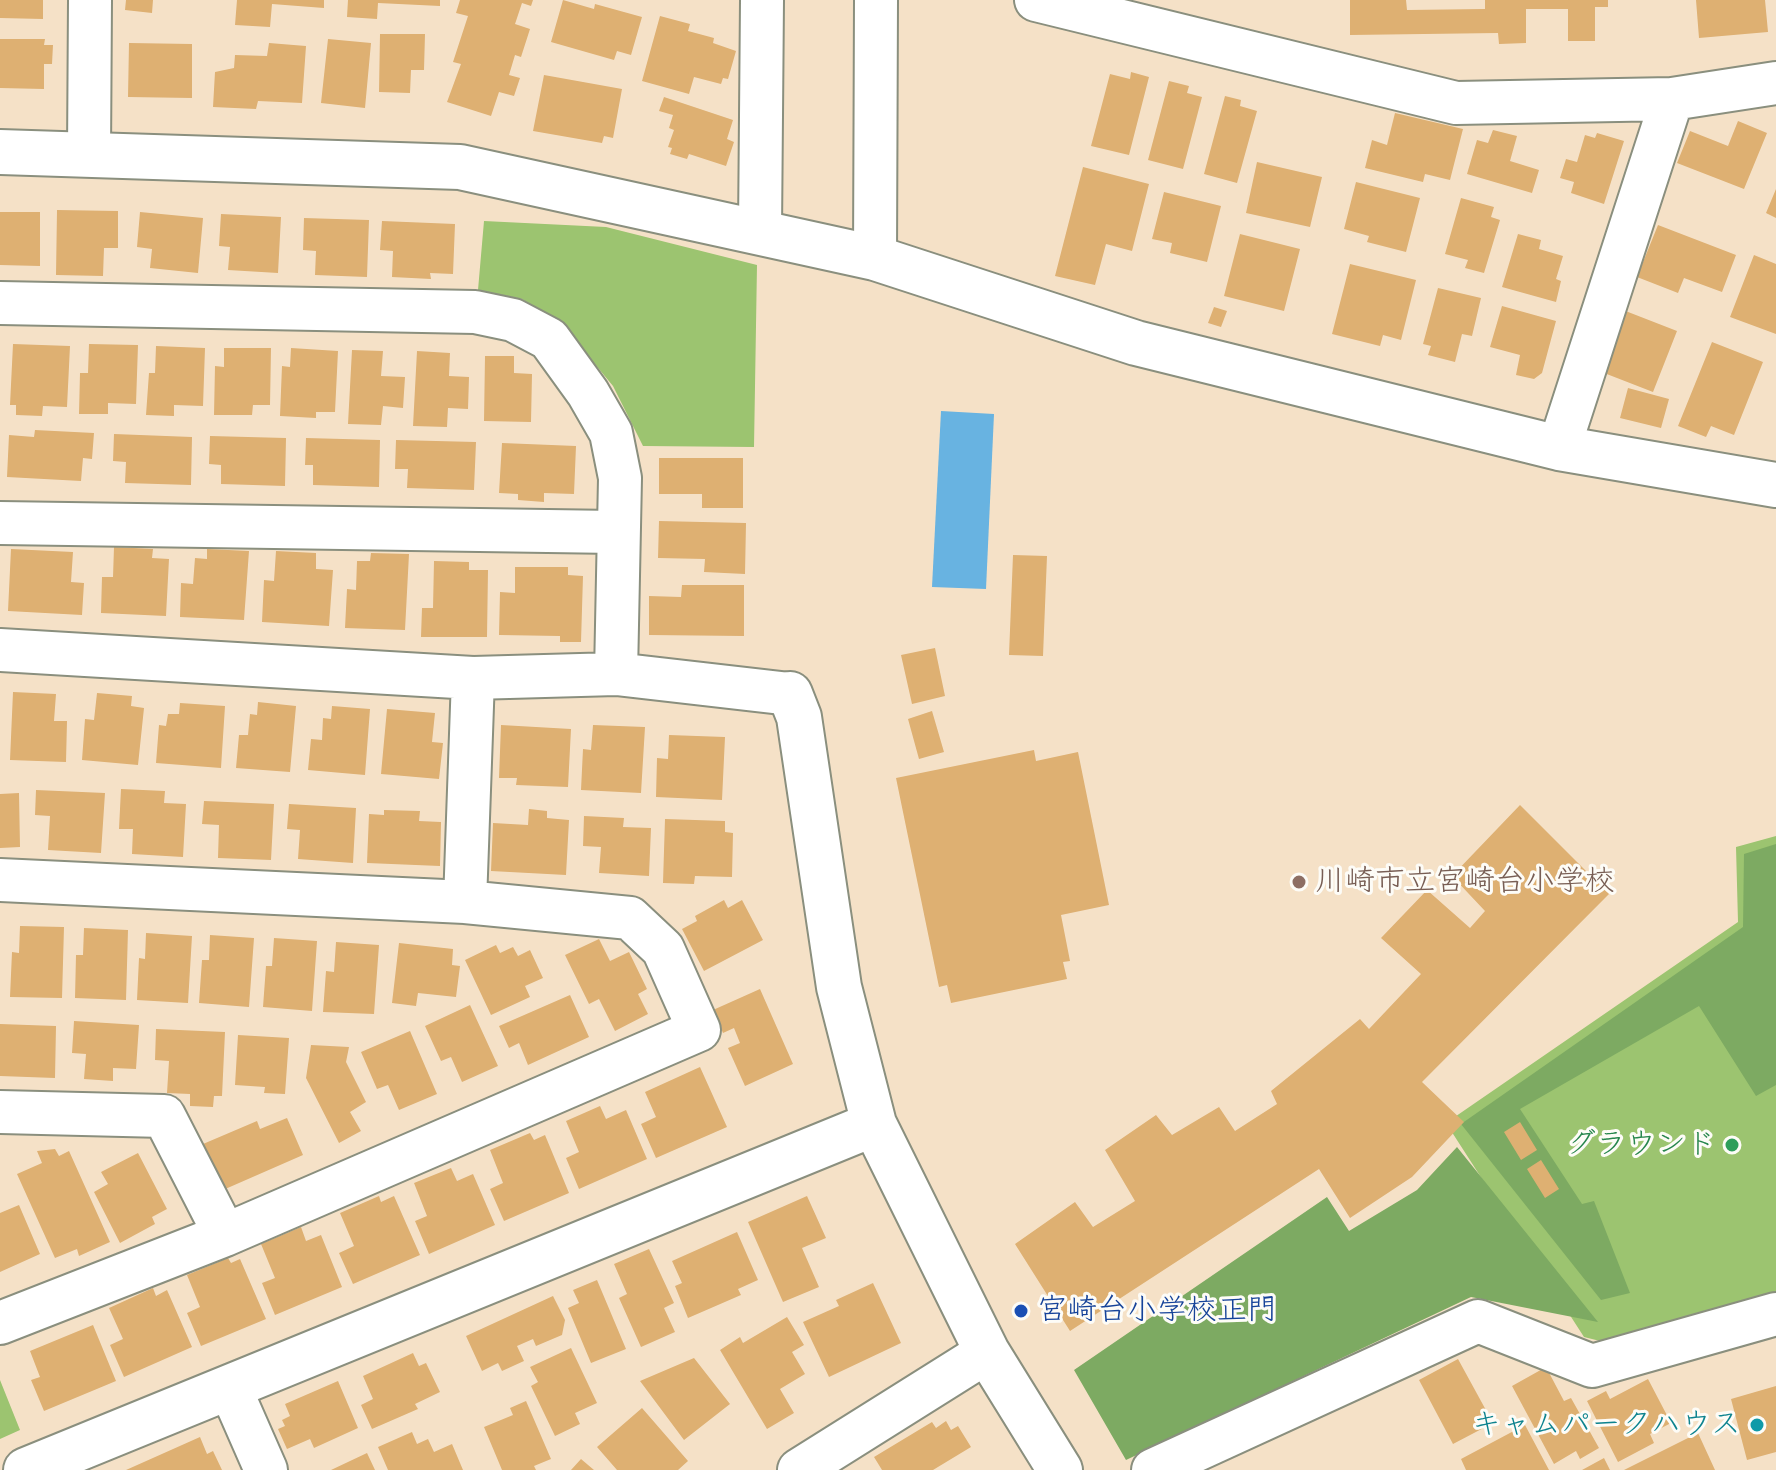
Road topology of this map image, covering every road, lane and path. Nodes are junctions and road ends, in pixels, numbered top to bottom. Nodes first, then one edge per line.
1 (90, 0) edge
2 (762, 0) edge
3 (876, 0) edge
4 (1036, 0) edge
5 (1776, 83) edge
6 (1672, 99) junction
7 (0, 152) edge
8 (89, 154) junction
9 (760, 231) junction
10 (875, 258) junction
11 (0, 303) edge
12 (1559, 448) junction
13 (1776, 485) edge
14 (0, 523) edge
15 (616, 532) junction
16 (0, 650) edge
17 (616, 674) junction
18 (473, 678) junction
19 (790, 694) joint
20 (0, 880) edge
21 (465, 902) junction
22 (0, 1112) edge
23 (874, 1124) junction
24 (225, 1235) junction
25 (1776, 1314) edge
26 (0, 1323) edge
27 (987, 1352) junction
28 (230, 1388) junction
29 (26, 1470) edge
30 (266, 1470) edge
31 (799, 1470) edge
32 (1060, 1470) edge
33 (1153, 1470) edge

1 - 8 street
2 - 9 street
3 - 10 street
4 - 6 street
5 - 6 street
6 - 12 street
7 - 8 street
8 - 9 street
9 - 10 street
10 - 12 street
11 - 15 street
12 - 13 street
14 - 15 street
15 - 17 street
16 - 18 street
17 - 18 street
17 - 19 street
18 - 21 street
19 - 23 street
20 - 21 street
21 - 24 street
22 - 24 street
23 - 27 street
23 - 28 street
24 - 26 street
25 - 33 street
27 - 31 street
27 - 32 street
28 - 29 street
28 - 30 street

